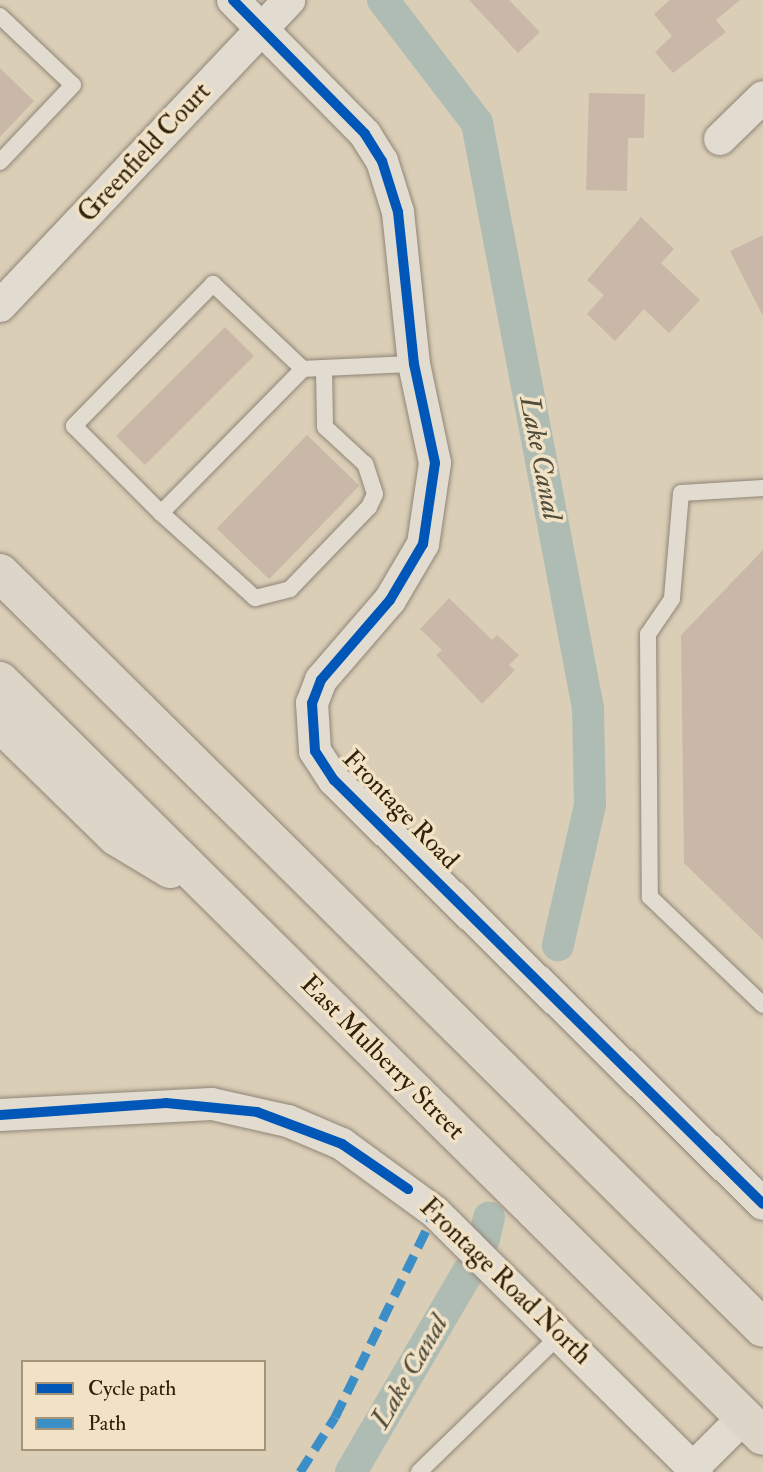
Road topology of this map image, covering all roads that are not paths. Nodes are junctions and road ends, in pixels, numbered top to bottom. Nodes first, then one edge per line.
1 (233, 0) edge
2 (289, 0) edge
3 (0, 16) edge
4 (263, 29) junction
5 (763, 97) edge
6 (720, 139) dead end
7 (0, 162) edge
8 (0, 306) edge
9 (414, 365) junction
10 (324, 368) junction
11 (303, 369) junction
12 (763, 488) edge
13 (160, 513) junction
14 (0, 573) edge
15 (0, 681) edge
16 (0, 723) edge
17 (227, 904) junction
18 (763, 1005) edge
19 (0, 1115) edge
20 (763, 1204) edge
21 (763, 1328) edge
22 (561, 1334) junction
23 (753, 1427) edge
24 (695, 1470) edge
25 (419, 1472) edge

1 - 4 street, Frontage Road
2 - 4 street, Greenfield Court
3 - 7 lane
4 - 8 street, Greenfield Court
4 - 9 street, Frontage Road
5 - 6 street
9 - 10 lane
9 - 20 street, Frontage Road
10 - 11 lane
10 - 13 lane
11 - 13 lane
11 - 13 lane
12 - 18 lane
14 - 21 highway
15 - 17 highway, East Mulberry Street
16 - 17 highway
17 - 23 highway, East Mulberry Street
19 - 22 street, Frontage Road North
22 - 24 street, Frontage Road North
22 - 25 lane
23 - 24 street

